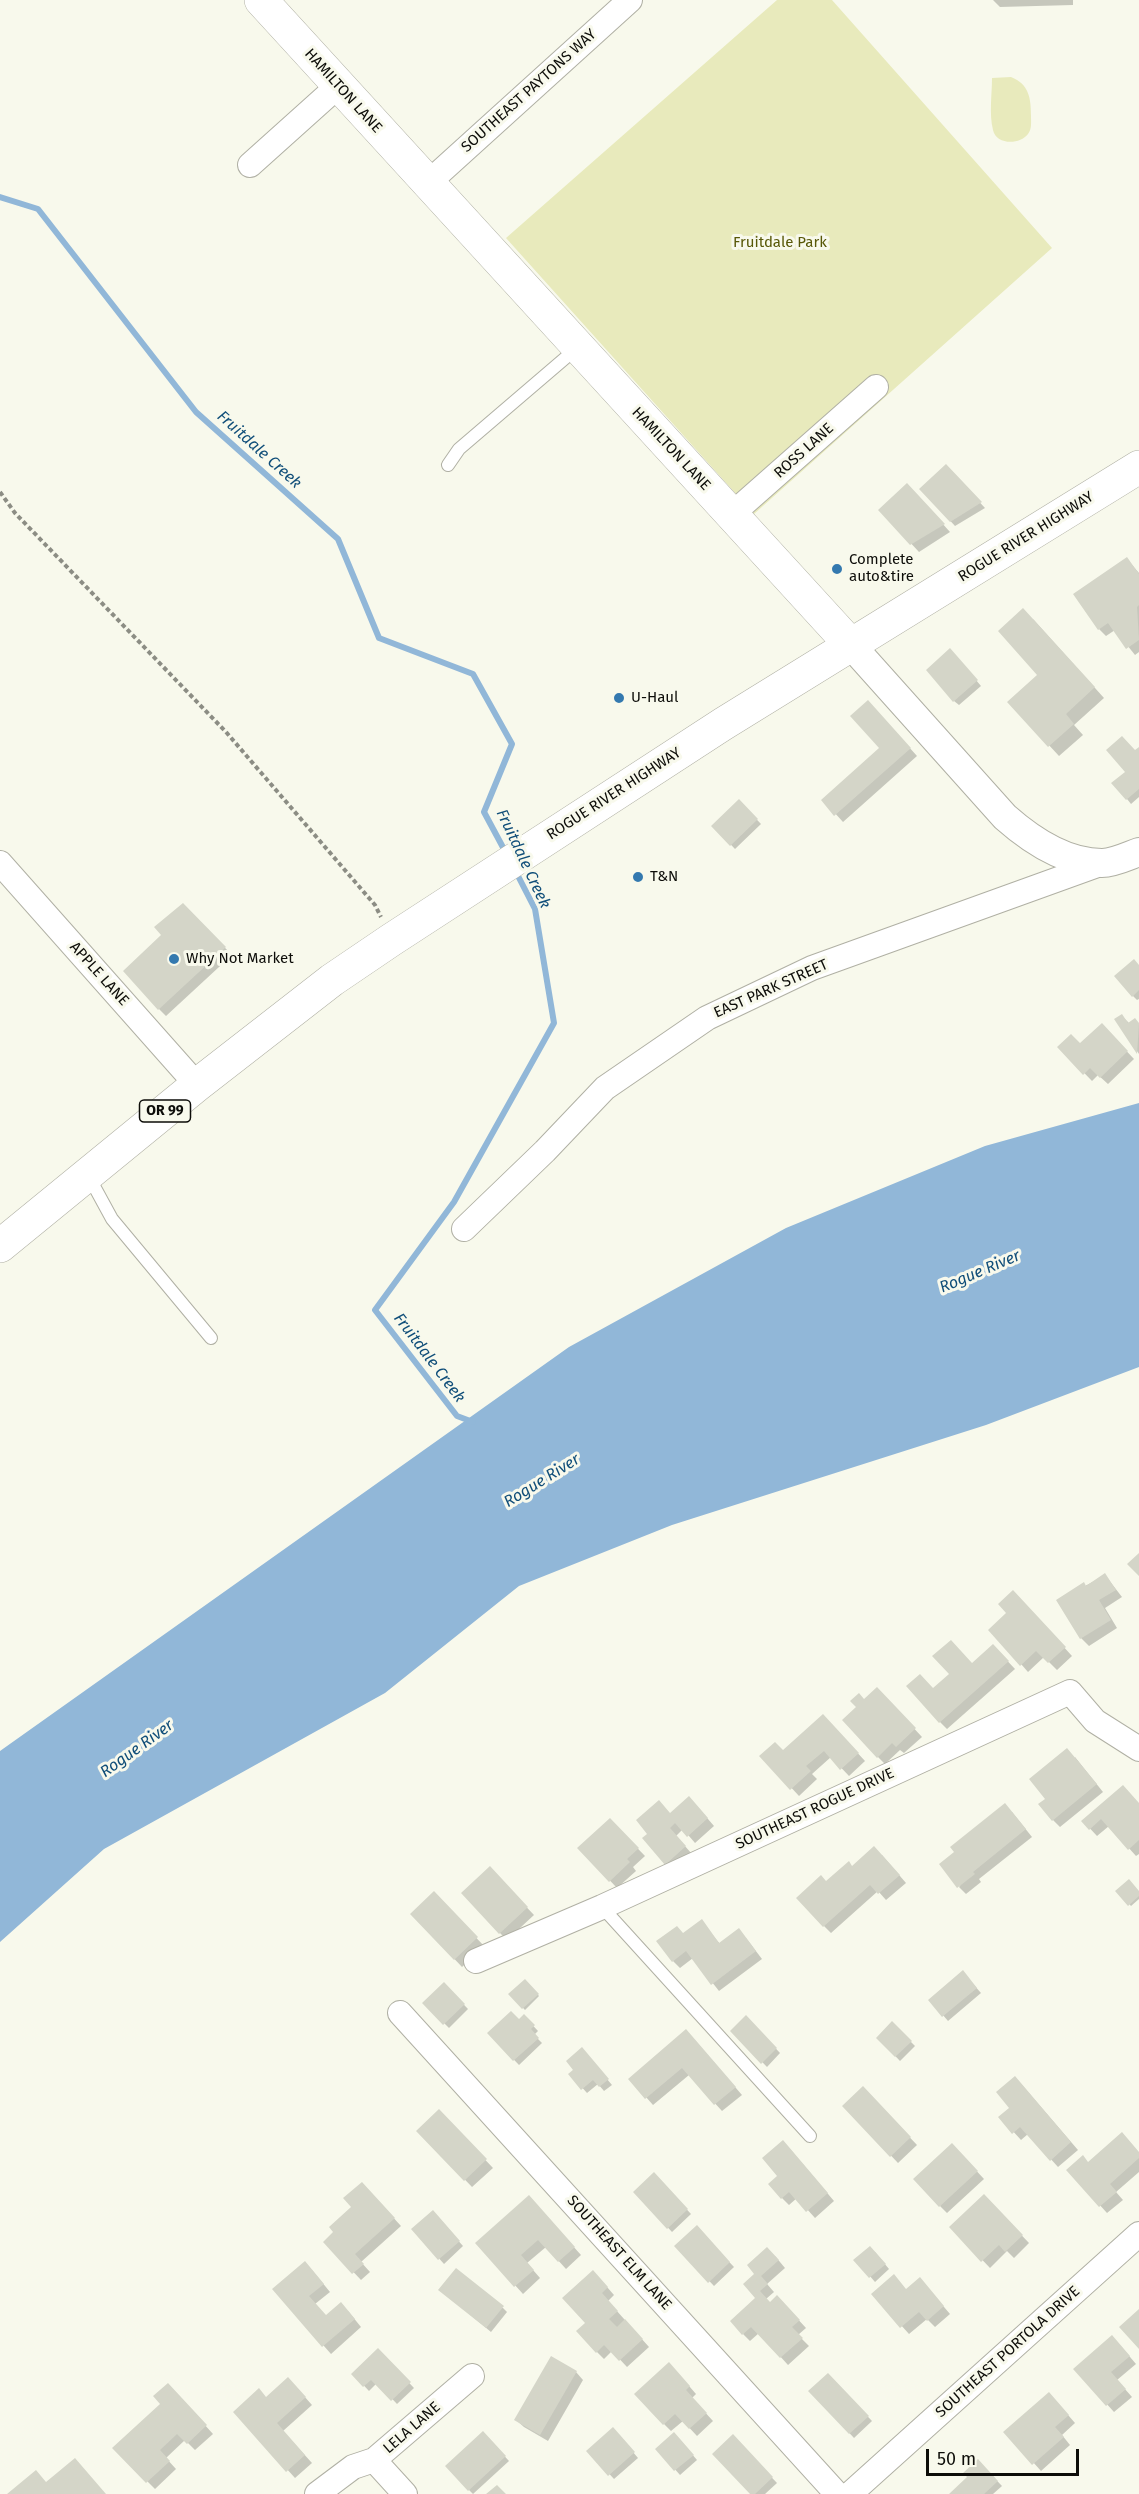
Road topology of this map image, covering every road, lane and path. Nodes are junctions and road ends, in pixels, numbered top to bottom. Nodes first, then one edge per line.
1 (261, 0) edge
2 (630, 0) edge
3 (338, 86) junction
4 (250, 165) dead end
5 (428, 183) junction
6 (577, 348) junction
7 (876, 387) dead end
8 (448, 465) dead end
9 (1139, 467) edge
10 (0, 492) edge
11 (731, 515) junction
12 (851, 645) junction
13 (1139, 852) edge
14 (0, 863) edge
15 (1103, 863) junction
16 (391, 940) junction
17 (197, 1085) junction
18 (88, 1174) junction
19 (464, 1229) dead end
20 (0, 1246) edge
21 (211, 1338) dead end
22 (1139, 1749) edge
23 (602, 1907) junction
24 (476, 1961) dead end
25 (400, 2013) dead end
26 (810, 2136) dead end
27 (1139, 2234) edge
28 (472, 2376) dead end
29 (374, 2460) junction
30 (317, 2494) edge
31 (405, 2494) edge
32 (837, 2494) edge
33 (850, 2494) edge

1 - 3 main road, HAMILTON LANE
2 - 5 street, SOUTHEAST PAYTONS WAY
3 - 4 street
3 - 5 main road, HAMILTON LANE
5 - 6 main road, HAMILTON LANE
6 - 8 lane
6 - 11 main road, HAMILTON LANE
7 - 11 street, ROSS LANE
9 - 12 main road, ROGUE RIVER HIGHWAY / OR 99
10 - 16 path
11 - 12 main road, HAMILTON LANE
12 - 15 street, HAMILTON LANE
12 - 16 main road, ROGUE RIVER HIGHWAY / OR 99
13 - 15 street, EAST PARK STREET
14 - 17 street, APPLE LANE
15 - 19 street, EAST PARK STREET
16 - 17 main road, ROGUE RIVER HIGHWAY / OR 99
17 - 18 main road, ROGUE RIVER HIGHWAY / OR 99
18 - 20 main road, ROGUE RIVER HIGHWAY / OR 99
18 - 21 lane
22 - 23 street, SOUTHEAST ROGUE DRIVE
23 - 24 street, SOUTHEAST ROGUE DRIVE
23 - 26 lane
25 - 32 street, SOUTHEAST ELM LANE
27 - 33 street, SOUTHEAST PORTOLA DRIVE
28 - 29 street, LELA LANE
29 - 30 street, LELA LANE
29 - 31 street

